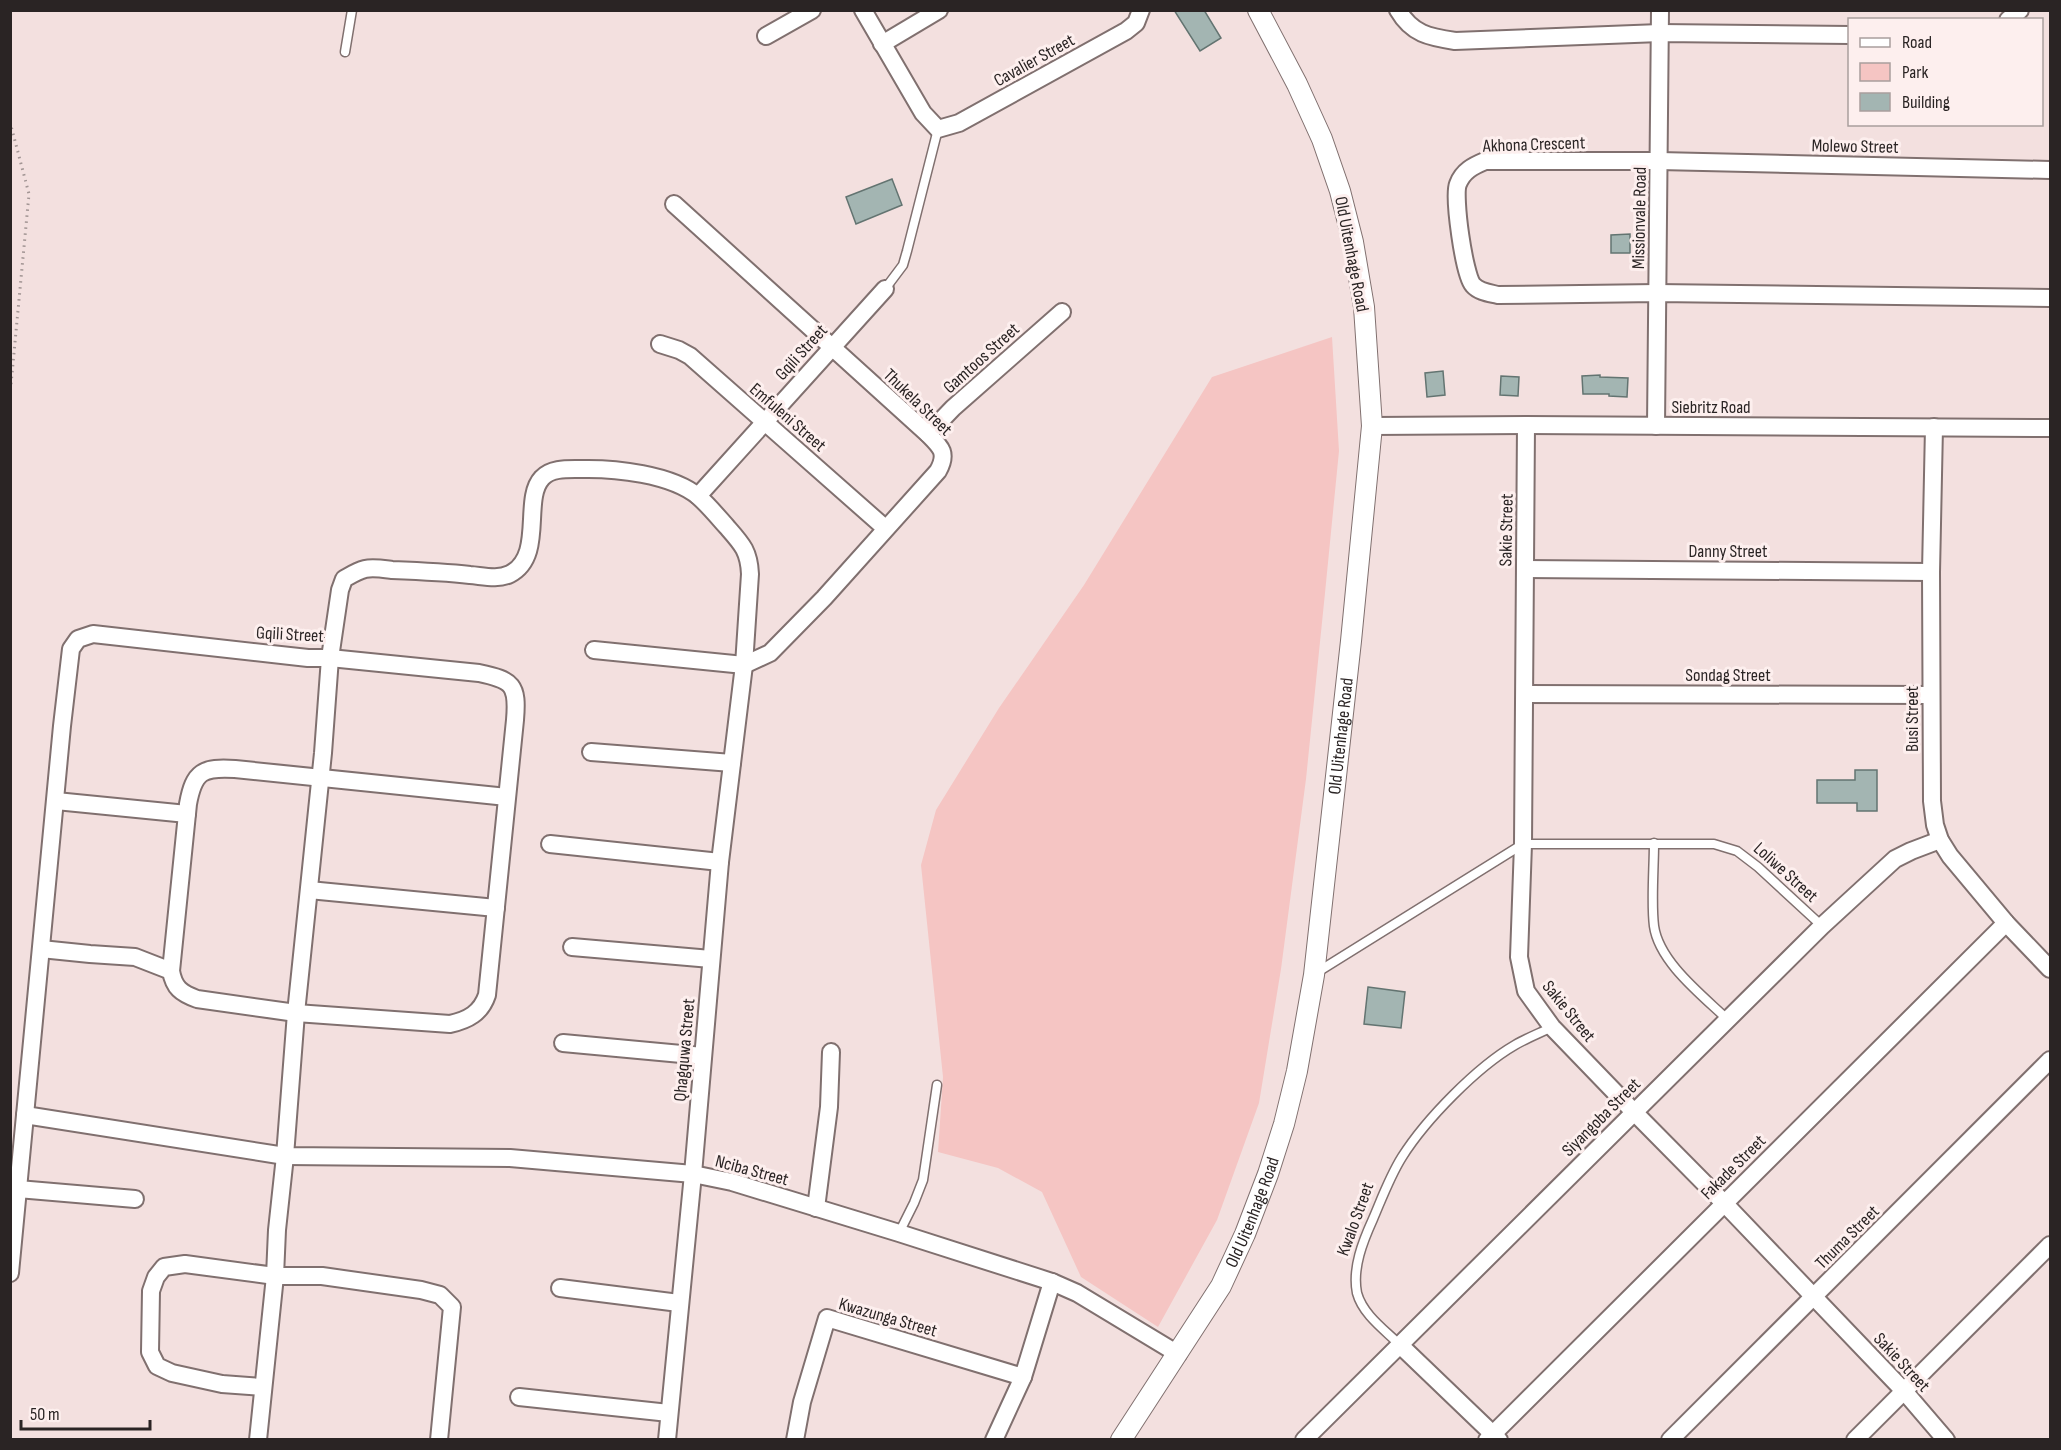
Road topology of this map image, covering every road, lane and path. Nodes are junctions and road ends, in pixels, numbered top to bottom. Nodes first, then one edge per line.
1 (352, 10) edge
2 (812, 10) edge
3 (863, 10) edge
4 (939, 10) edge
5 (1258, 10) edge
6 (1398, 10) edge
7 (1660, 10) edge
8 (1141, 12) edge
9 (1660, 33) junction
10 (1848, 35) edge
11 (766, 36) dead end
12 (882, 44) junction
13 (345, 52) dead end
14 (10, 122) edge
15 (938, 129) junction
16 (1659, 161) junction
17 (2050, 170) edge
18 (674, 204) dead end
19 (885, 289) joint
20 (1657, 293) junction
21 (2050, 298) edge
22 (1062, 312) dead end
23 (660, 344) dead end
24 (831, 348) junction
25 (10, 395) edge
26 (764, 422) junction
27 (1527, 425) junction
28 (1372, 426) junction
29 (1656, 426) junction
30 (1934, 427) junction
31 (2050, 428) edge
32 (928, 434) junction
33 (698, 496) junction
34 (885, 528) junction
35 (1525, 569) junction
36 (1930, 572) junction
37 (594, 650) dead end
38 (330, 658) junction
39 (744, 664) junction
40 (1525, 694) junction
41 (1931, 695) junction
42 (591, 752) dead end
43 (732, 763) junction
44 (321, 776) junction
45 (507, 797) junction
46 (56, 801) junction
47 (187, 814) junction
48 (1940, 840) junction
49 (550, 843) dead end
50 (1654, 843) junction
51 (1523, 844) junction
52 (720, 862) junction
53 (309, 890) junction
54 (496, 908) junction
55 (2006, 923) junction
56 (1822, 926) junction
57 (572, 947) dead end
58 (41, 949) junction
59 (711, 959) junction
60 (2050, 969) edge
61 (171, 971) junction
62 (1314, 975) junction
63 (296, 1013) junction
64 (1727, 1019) junction
65 (1552, 1027) junction
66 (563, 1043) dead end
67 (831, 1052) dead end
68 (703, 1056) junction
69 (2050, 1060) edge
70 (937, 1085) dead end
71 (1634, 1112) junction
72 (25, 1115) junction
73 (285, 1156) junction
74 (693, 1174) junction
75 (18, 1189) junction
76 (135, 1198) dead end
77 (1724, 1203) junction
78 (816, 1208) junction
79 (899, 1233) junction
80 (2050, 1245) edge
81 (10, 1273) edge
82 (275, 1276) junction
83 (1052, 1282) junction
84 (560, 1288) dead end
85 (1814, 1298) junction
86 (679, 1303) junction
87 (1401, 1346) junction
88 (1178, 1354) junction
89 (1023, 1377) junction
90 (262, 1387) junction
91 (1905, 1391) junction
92 (519, 1397) dead end
93 (669, 1413) junction
94 (1493, 1438) edge
95 (258, 1440) edge
96 (439, 1440) edge
97 (667, 1440) edge
98 (795, 1440) edge
99 (994, 1440) edge
100 (1121, 1440) edge
101 (1304, 1440) edge
102 (1670, 1440) edge
103 (1855, 1440) edge
104 (1946, 1440) edge

1 - 13 lane
2 - 11 street
3 - 12 street
4 - 12 street
5 - 28 street, Old Uitenhage Road
6 - 9 street
7 - 9 street, Missionvale Road
8 - 15 street, Cavalier Street
9 - 10 street
9 - 16 street, Missionvale Road
12 - 15 street
14 - 25 path
15 - 19 lane
16 - 17 street, Molewo Street
16 - 20 street, Missionvale Road
16 - 20 street, Akhona Crescent
18 - 24 street, Thukela Street
19 - 24 street, Gqili Street
20 - 21 street, Akhona Crescent
20 - 29 street, Missionvale Road
22 - 32 street, Gamtoos Street
23 - 26 street, Emfuleni Street
24 - 26 street, Gqili Street
24 - 32 street, Thukela Street
26 - 33 street, Gqili Street
26 - 34 street, Emfuleni Street
27 - 28 street, Siebritz Road
27 - 29 street, Siebritz Road
27 - 35 street, Sakie Street
28 - 62 street, Old Uitenhage Road
29 - 30 street, Siebritz Road
30 - 31 street, Siebritz Road
30 - 36 street, Busi Street
32 - 34 street, Thukela Street
33 - 38 street, Gqili Street
33 - 39 street, Gqili Street
34 - 39 street, Thukela Street
35 - 36 street, Danny Street
35 - 40 street, Sakie Street
36 - 41 street, Busi Street
37 - 39 street
38 - 44 street
38 - 45 street
38 - 46 street, Gqili Street
39 - 43 street, Qhagquwa Street
40 - 41 street, Sondag Street
40 - 51 street, Sakie Street
41 - 48 street, Busi Street
42 - 43 street
43 - 52 street, Qhagquwa Street
44 - 45 street
44 - 47 street
44 - 53 street
45 - 54 street
46 - 47 street
46 - 58 street, Gqili Street
47 - 61 street
48 - 55 street, Busi Street
48 - 56 street, Siyangoba Street
49 - 52 street
50 - 51 lane, Loliwe Street
50 - 56 lane, Loliwe Street
50 - 64 lane
51 - 62 lane
51 - 65 street, Sakie Street
52 - 59 street, Qhagquwa Street
53 - 54 street
53 - 63 street
54 - 63 street
55 - 60 street, Busi Street
55 - 77 street, Fakade Street
56 - 64 street, Siyangoba Street
57 - 59 street
58 - 61 street
58 - 72 street, Gqili Street
59 - 68 street, Qhagquwa Street
61 - 63 street
62 - 88 street, Old Uitenhage Road
63 - 73 street
64 - 71 street, Siyangoba Street
65 - 71 street, Sakie Street
65 - 87 lane, Kwalo Street
66 - 68 street
67 - 78 street
68 - 74 street, Qhagquwa Street
69 - 85 street, Thuma Street
70 - 79 lane
71 - 77 street, Sakie Street
71 - 87 street, Siyangoba Street
72 - 73 street, Nciba Street
72 - 75 street, Gqili Street
73 - 74 street, Nciba Street
73 - 82 street
74 - 78 street, Nciba Street
74 - 86 street, Qhagquwa Street
75 - 76 street
75 - 81 street, Gqili Street
77 - 85 street, Sakie Street
77 - 94 street, Fakade Street
78 - 79 street, Nciba Street
79 - 83 street, Nciba Street
80 - 91 street
82 - 90 street
82 - 90 street
82 - 96 street
83 - 88 street, Nciba Street
83 - 89 street
84 - 86 street
85 - 91 street, Sakie Street
85 - 102 street, Thuma Street
86 - 93 street, Qhagquwa Street
87 - 94 street, Kwalo Street
87 - 101 street, Siyangoba Street
88 - 100 street, Old Uitenhage Road
89 - 98 street, Kwazunga Street
89 - 99 street
90 - 95 street
91 - 103 street
91 - 104 street, Sakie Street
92 - 93 street
93 - 97 street, Qhagquwa Street

